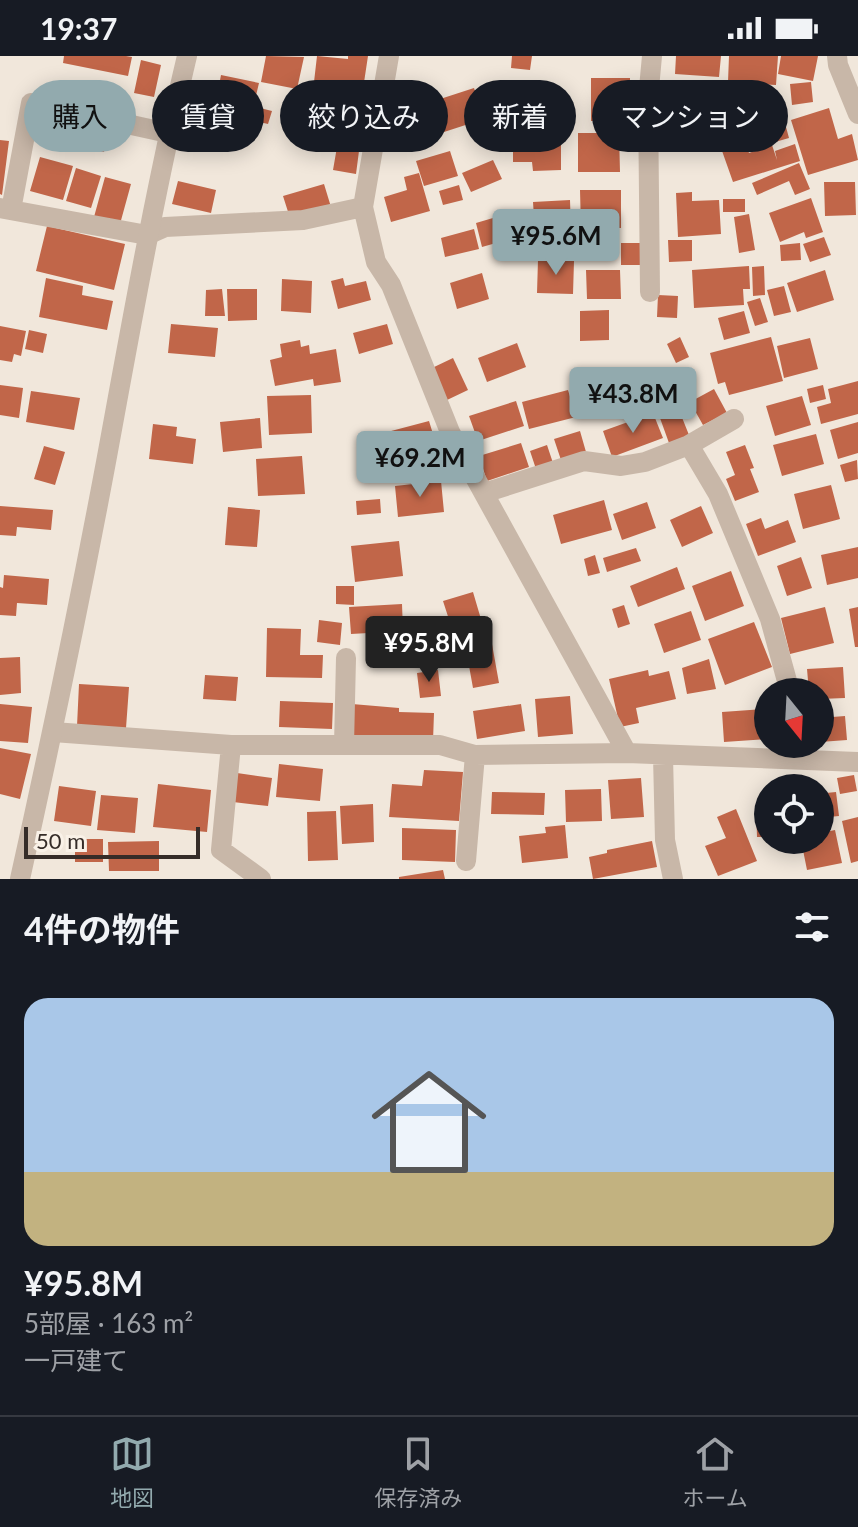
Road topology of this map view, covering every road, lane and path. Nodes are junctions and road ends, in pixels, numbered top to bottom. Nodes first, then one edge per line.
1 (187, 56) edge
2 (389, 56) edge
3 (652, 56) edge
4 (837, 56) edge
5 (181, 80) edge
6 (858, 114) edge
7 (152, 129) edge
8 (164, 152) edge
9 (363, 207) junction
10 (6, 209) edge
11 (147, 235) junction
12 (650, 292) dead end
13 (734, 419) dead end
14 (689, 445) junction
15 (484, 493) junction
16 (346, 658) dead end
17 (786, 678) edge
18 (53, 732) junction
19 (231, 745) junction
20 (344, 745) junction
21 (627, 753) junction
22 (754, 753) edge
23 (475, 755) junction
24 (663, 756) junction
25 (833, 758) edge
26 (858, 762) edge
27 (466, 861) dead end
28 (20, 879) edge
29 (261, 879) edge
30 (673, 879) edge

1 - 5 street
2 - 9 street
3 - 12 street
4 - 6 street
7 - 10 street
8 - 11 street
9 - 11 street
9 - 15 street
10 - 11 street
11 - 18 street
13 - 14 street
14 - 15 street
14 - 17 street
15 - 21 street
16 - 20 street
18 - 19 street
18 - 28 street
19 - 20 street
19 - 29 street
20 - 23 street
21 - 23 street
21 - 24 street
22 - 24 street
23 - 27 street
24 - 30 street
25 - 26 street

